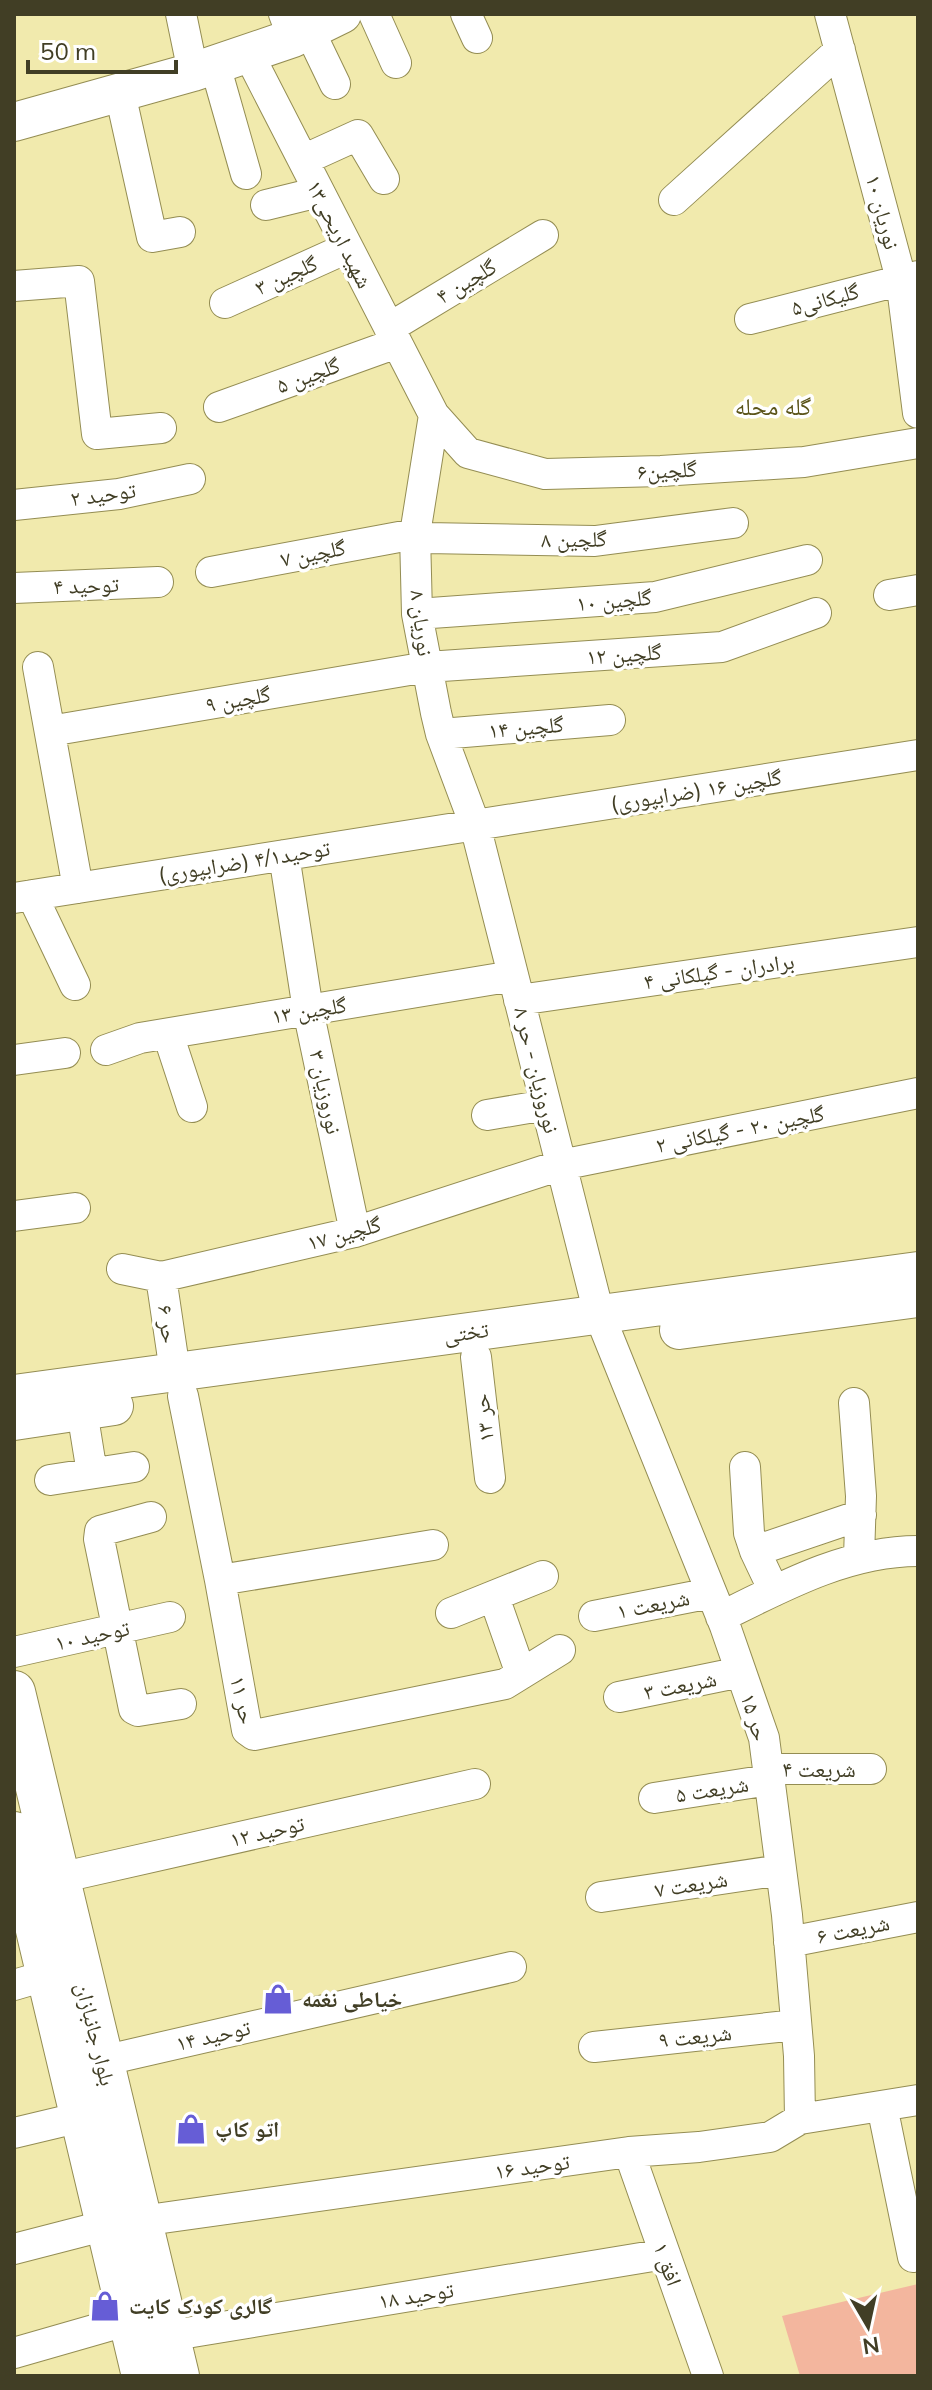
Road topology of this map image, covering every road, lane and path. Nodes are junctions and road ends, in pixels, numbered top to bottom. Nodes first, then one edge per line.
1 (181, 14) edge
2 (374, 14) edge
3 (830, 14) edge
4 (307, 24) edge
5 (840, 50) junction
6 (219, 63) junction
7 (396, 63) dead end
8 (335, 84) dead end
9 (120, 93) junction
10 (14, 122) edge
11 (303, 160) junction
12 (246, 174) dead end
13 (384, 179) dead end
14 (319, 192) junction
15 (674, 200) dead end
16 (266, 205) dead end
17 (180, 232) dead end
18 (543, 235) dead end
19 (347, 248) junction
20 (910, 277) edge
21 (14, 286) edge
22 (225, 303) dead end
23 (750, 319) dead end
24 (393, 336) junction
25 (219, 407) dead end
26 (918, 413) edge
27 (434, 415) junction
28 (161, 428) dead end
29 (918, 443) edge
30 (190, 479) dead end
31 (14, 505) edge
32 (733, 523) dead end
33 (415, 534) junction
34 (807, 560) dead end
35 (211, 572) dead end
36 (158, 582) dead end
37 (14, 588) edge
38 (816, 613) dead end
39 (417, 614) junction
40 (38, 667) dead end
41 (427, 667) junction
42 (610, 720) dead end
43 (50, 731) junction
44 (441, 734) junction
45 (918, 755) edge
46 (475, 825) junction
47 (284, 855) junction
48 (78, 888) junction
49 (23, 896) edge
50 (918, 942) edge
51 (75, 985) dead end
52 (516, 988) junction
53 (308, 1010) junction
54 (168, 1034) junction
55 (106, 1050) dead end
56 (65, 1053) dead end
57 (14, 1060) edge
58 (918, 1093) edge
59 (546, 1105) junction
60 (192, 1107) dead end
61 (487, 1115) dead end
62 (561, 1165) junction
63 (75, 1208) dead end
64 (14, 1216) edge
65 (355, 1232) junction
66 (122, 1269) dead end
67 (918, 1271) edge
68 (161, 1277) junction
69 (918, 1298) edge
70 (604, 1327) junction
71 (476, 1357) junction
72 (179, 1384) junction
73 (14, 1386) edge
74 (14, 1394) edge
75 (854, 1403) dead end
76 (66, 1405) junction
77 (14, 1421) edge
78 (14, 1444) edge
79 (134, 1467) dead end
80 (745, 1467) dead end
81 (92, 1473) junction
82 (490, 1478) dead end
83 (50, 1480) dead end
84 (861, 1515) junction
85 (151, 1517) dead end
86 (433, 1545) dead end
87 (755, 1551) junction
88 (918, 1551) edge
89 (859, 1557) junction
90 (543, 1576) dead end
91 (220, 1580) junction
92 (774, 1591) junction
93 (494, 1597) junction
94 (716, 1605) junction
95 (451, 1613) dead end
96 (594, 1616) dead end
97 (170, 1617) dead end
98 (117, 1629) junction
99 (560, 1650) dead end
100 (14, 1652) edge
101 (741, 1672) junction
102 (521, 1674) junction
103 (14, 1692) edge
104 (619, 1697) dead end
105 (181, 1704) dead end
106 (871, 1769) dead end
107 (768, 1775) junction
108 (475, 1784) dead end
109 (654, 1798) dead end
110 (14, 1833) edge
111 (781, 1870) junction
112 (59, 1878) junction
113 (601, 1897) dead end
114 (918, 1917) edge
115 (789, 1942) junction
116 (511, 1967) dead end
117 (31, 1980) edge
118 (796, 2025) junction
119 (594, 2047) dead end
120 (102, 2061) junction
121 (918, 2100) edge
122 (882, 2106) junction
123 (81, 2117) junction
124 (800, 2119) junction
125 (14, 2133) edge
126 (629, 2152) junction
127 (124, 2223) junction
128 (14, 2249) edge
129 (665, 2254) junction
130 (918, 2256) edge
131 (129, 2320) junction
132 (14, 2353) edge
133 (173, 2356) edge
134 (143, 2376) edge
135 (708, 2376) edge

1 - 6 street
2 - 7 street
3 - 5 street, نوریان ۱۰
4 - 6 main road
4 - 8 street
5 - 15 street
5 - 20 street, نوریان ۱۰
6 - 9 main road
6 - 11 street, شهید اریحی۱۳
6 - 12 street
9 - 10 main road
9 - 17 street
11 - 13 street
11 - 14 street, شهید اریحی۱۳
14 - 16 street
14 - 19 street, شهید اریحی۱۳
18 - 24 street, گلچین ۴
19 - 22 street, گلچین ۳
19 - 24 street, شهید اریحی۱۳
20 - 23 street, گلیکانی۵
20 - 26 street, نوریان ۱۰
21 - 28 street
24 - 25 street, گلچین ۵
24 - 27 street, شهید اریحی۱۳
27 - 29 street, گلچین۶
27 - 33 street, نوریان ۸
30 - 31 street, توحید ۲
32 - 33 street, گلچین ۸
33 - 35 street, گلچین ۷
33 - 39 street, نوریان ۸
34 - 39 street, گلچین ۱۰
36 - 37 street, توحید ۴
38 - 41 street, گلچین ۱۲
39 - 41 street, نوریان ۸
40 - 43 street
41 - 43 street, گلچین ۹
41 - 44 street, نوریان ۸
42 - 44 street, گلچین ۱۴
43 - 48 street
44 - 46 street, نوریان ۸
45 - 46 street, گلچین ۱۶ (ضرابپوری)
46 - 47 street, توحید۴/۱ (ضرابپوری)
46 - 52 street, نوروزیان - حر ۸
47 - 48 street, توحید۴/۱ (ضرابپوری)
47 - 53 street, نوروزیان ۳
48 - 49 street, توحید۴/۱ (ضرابپوری)
49 - 51 street
50 - 52 street, برادران - گیلکانی ۴
52 - 53 street, گلچین ۱۳
52 - 59 street, نوروزیان - حر ۸
53 - 54 street, گلچین ۱۳
53 - 65 street, نوروزیان ۳
54 - 55 street, گلچین ۱۳
54 - 60 street
56 - 57 street
58 - 62 street, گلچین ۲۰ - گیلکانی ۲
59 - 61 street
59 - 62 street, نوروزیان - حر ۸
62 - 65 street, گلچین ۱۷
62 - 70 street, نوروزیان - حر ۸
63 - 64 street
65 - 68 street, گلچین ۱۷
66 - 68 street, گلچین ۱۷
67 - 70 main road, تختی
68 - 72 street, حر ۶
69 - 70 main road, تختی
70 - 71 main road, تختی
70 - 72 main road, تختی
70 - 94 street, حر ۱۵
71 - 72 main road, تختی
71 - 82 street, حر ۱۳
72 - 76 main road, تختی
72 - 91 street, حر ۱۱
73 - 76 main road
74 - 76 main road, تختی
75 - 84 street
76 - 77 main road, تختی
76 - 78 main road
76 - 81 street
79 - 81 street
80 - 87 street
81 - 83 street
84 - 87 street
84 - 89 street
85 - 98 street
86 - 91 street
87 - 92 street
88 - 89 street, شریعت ۱
89 - 92 street, شریعت ۱
90 - 93 street
91 - 102 street, حر ۱۱
92 - 94 street, شریعت ۱
93 - 95 street
93 - 102 street
94 - 96 street, شریعت ۱
94 - 101 street, حر ۱۵
97 - 98 street, توحید ۱۰
98 - 100 street, توحید ۱۰
98 - 105 street
99 - 102 street, حر ۱۱
101 - 104 street, شریعت ۳
101 - 107 street, حر ۱۵
103 - 112 highway, بلوار جانبازان
106 - 107 street, شریعت ۴
107 - 109 street, شریعت ۵
107 - 111 street, حر ۱۵
108 - 112 street, توحید ۱۲
110 - 117 highway, بلوار جانبازان
111 - 113 street, شریعت ۷
111 - 115 street, حر ۱۵
112 - 120 highway, بلوار جانبازان
114 - 115 street, شریعت ۶
115 - 118 street, حر ۱۵
116 - 120 street, توحید ۱۴
117 - 123 highway, بلوار جانبازان
118 - 119 street, شریعت ۹
118 - 124 street, حر ۱۵
120 - 127 highway, بلوار جانبازان
121 - 122 street, توحید ۱۶
122 - 124 street, توحید ۱۶
122 - 130 street
123 - 125 street
123 - 127 highway, بلوار جانبازان
124 - 126 street, توحید ۱۶
126 - 127 street, توحید ۱۶
126 - 129 street, افق ۱
127 - 128 street, توحید ۱۶
127 - 131 highway, بلوار جانبازان
127 - 133 highway, بلوار جانبازان
129 - 133 street, توحید ۱۸
129 - 135 street, افق ۱
131 - 132 street
131 - 134 highway, بلوار جانبازان

